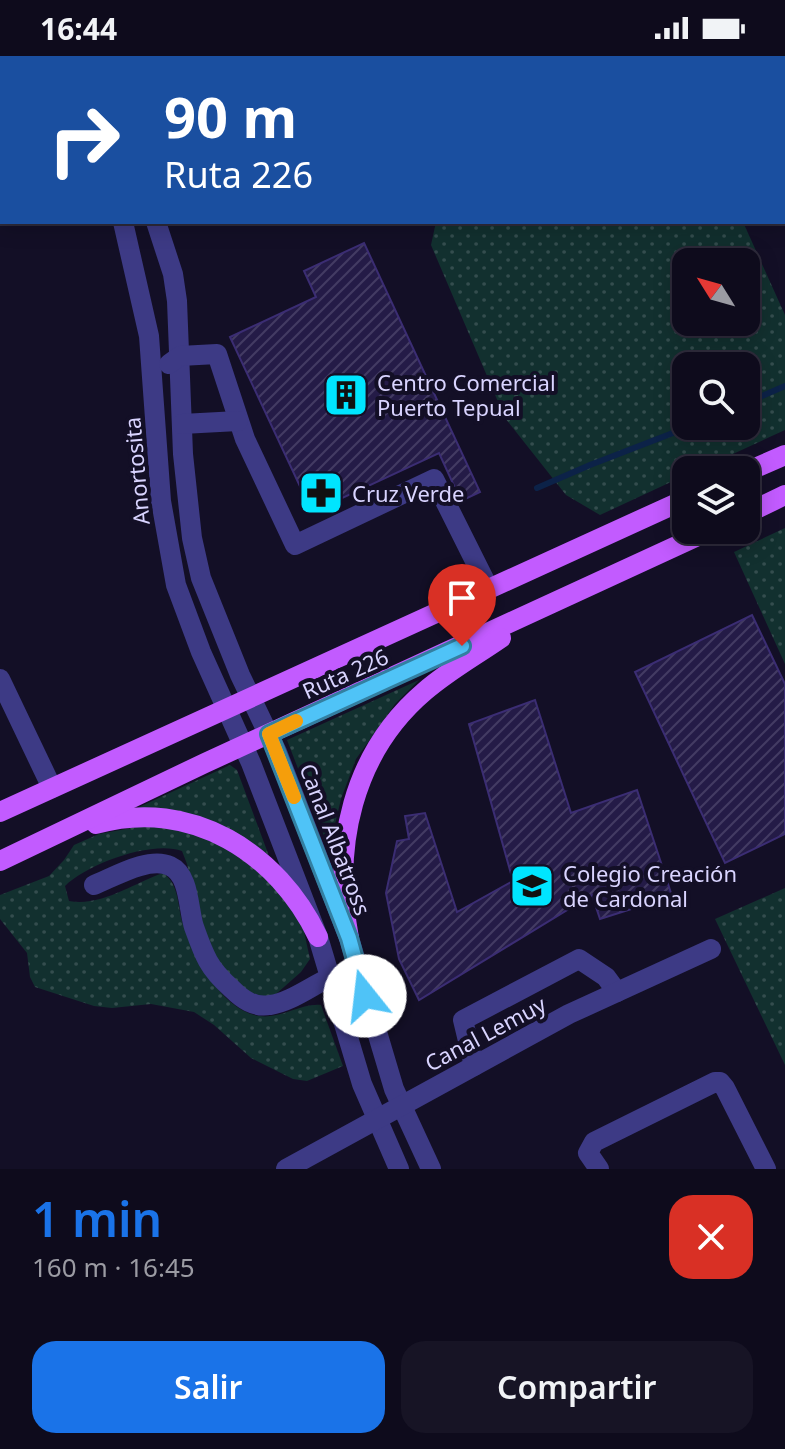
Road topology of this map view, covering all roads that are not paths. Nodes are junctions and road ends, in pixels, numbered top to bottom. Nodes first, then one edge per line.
1 (124, 224) edge
2 (157, 224) edge
3 (180, 356) junction
4 (153, 375) junction
5 (238, 421) junction
6 (182, 424) junction
7 (785, 455) edge
8 (760, 466) edge
9 (785, 495) edge
10 (672, 505) edge
11 (760, 507) edge
12 (681, 544) edge
13 (489, 589) junction
14 (545, 608) junction
15 (0, 679) edge
16 (250, 697) junction
17 (226, 708) junction
18 (273, 743) junction
19 (248, 754) junction
20 (52, 788) junction
21 (0, 812) edge
22 (57, 835) junction
23 (0, 861) edge
24 (94, 885) dead end
25 (318, 937) junction
26 (349, 938) junction
27 (711, 949) dead end
28 (331, 977) junction
29 (617, 992) junction
30 (474, 1066) junction
31 (401, 1106) junction
32 (376, 1120) junction
33 (286, 1169) edge
34 (399, 1169) edge
35 (431, 1169) edge
36 (599, 1169) edge
37 (766, 1169) edge

1 - 4 street, Anortosita
2 - 3 street
3 - 4 street
3 - 5 street
3 - 6 street
4 - 17 street, Anortosita
5 - 6 street
5 - 13 street
6 - 16 street
7 - 8 main road
9 - 11 main road
10 - 13 main road, Ruta 226
12 - 14 main road, Ruta 226
13 - 16 main road, Ruta 226
14 - 18 main road, Ruta 226
14 - 26 main road
15 - 20 street
16 - 17 main road, Ruta 226
16 - 18 street, Canal Albatross
17 - 19 street, Anortosita
17 - 20 main road, Ruta 226
18 - 19 main road, Ruta 226
18 - 26 street, Canal Albatross
19 - 22 main road, Ruta 226
19 - 25 street
20 - 21 main road, Ruta 226
22 - 23 main road, Ruta 226
22 - 25 main road
24 - 28 street
25 - 28 street
26 - 31 street, Canal Albatross
27 - 29 street, Canal Lemuy
28 - 32 street
29 - 30 street, Canal Lemuy
29 - 30 street
30 - 31 street, Canal Lemuy
31 - 32 street, Canal Lemuy
31 - 35 street, Canal Albatross
32 - 33 street, Canal Lemuy
32 - 34 street
36 - 37 street

